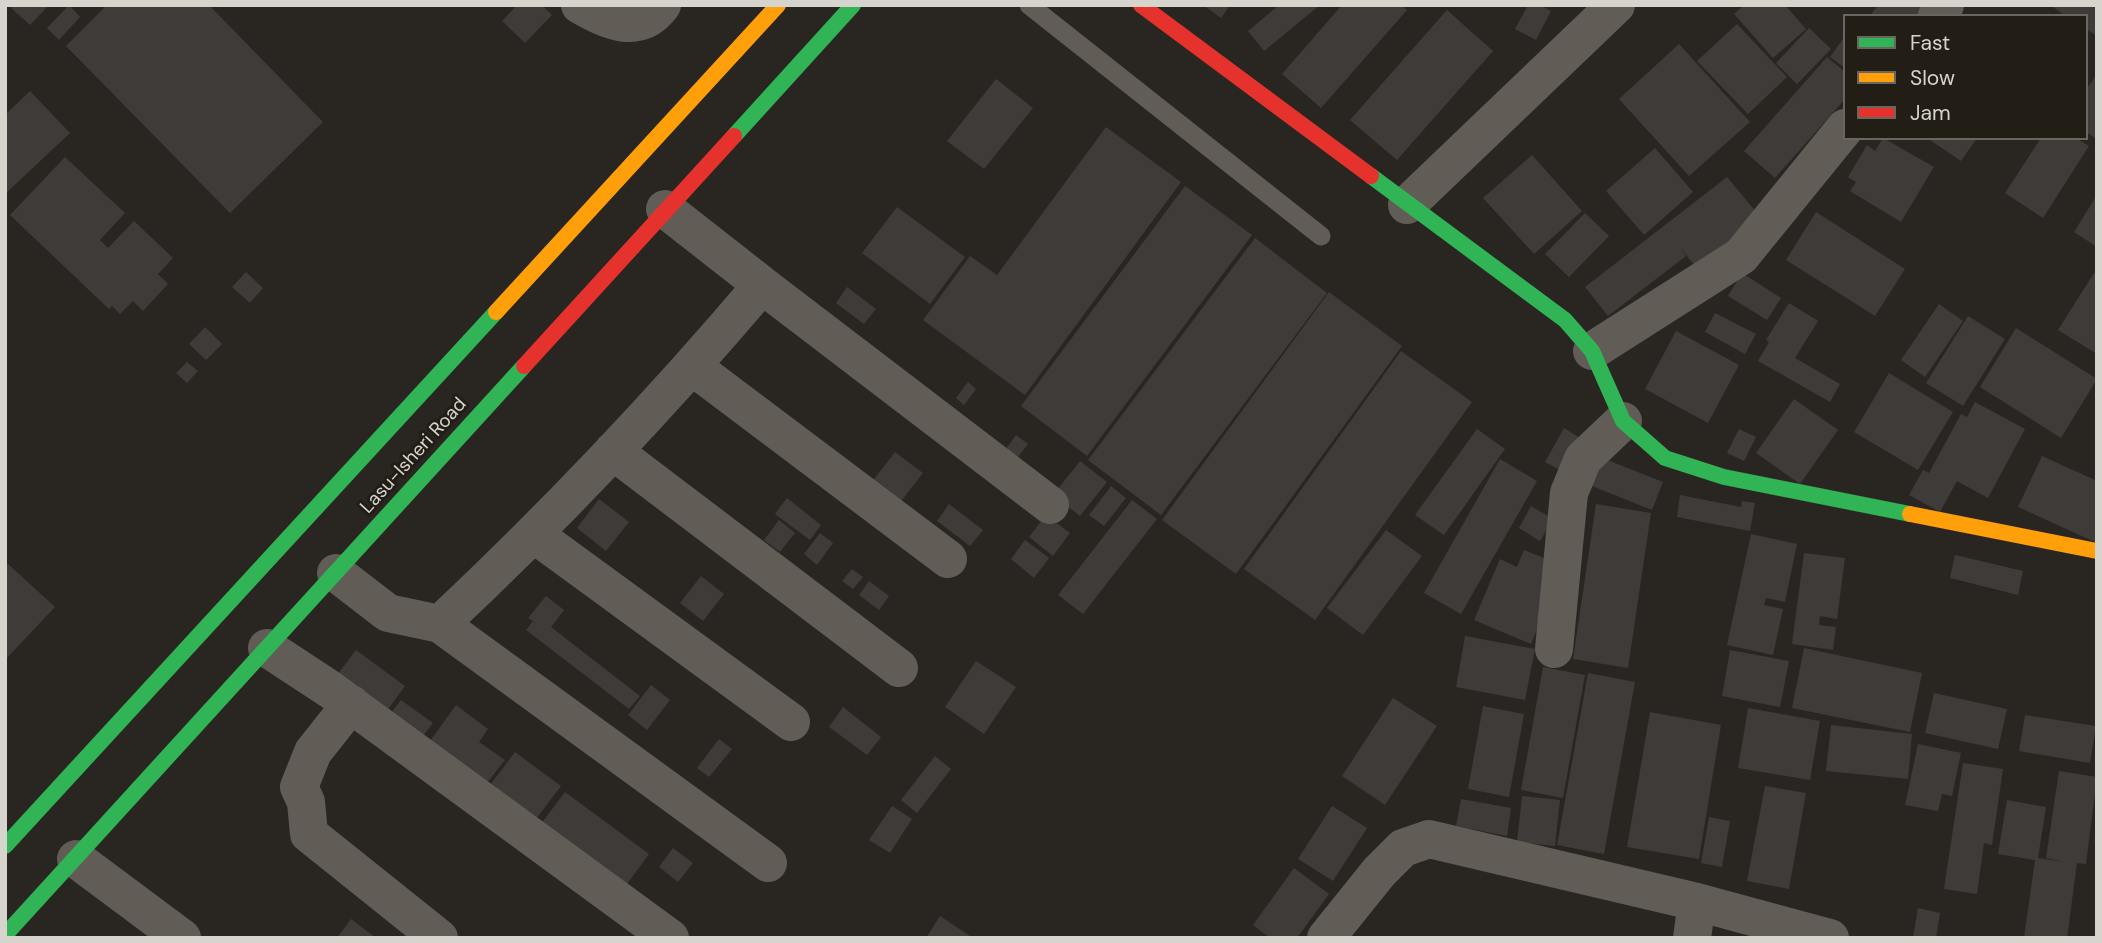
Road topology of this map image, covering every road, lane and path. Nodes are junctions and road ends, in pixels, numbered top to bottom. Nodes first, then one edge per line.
1 (580, 5) edge
2 (662, 5) edge
3 (778, 5) edge
4 (853, 5) edge
5 (1029, 5) edge
6 (1141, 5) edge
7 (1616, 5) edge
8 (1843, 130) edge
9 (1407, 205) junction
10 (665, 209) junction
11 (1321, 236) dead end
12 (762, 285) junction
13 (1592, 351) junction
14 (693, 367) junction
15 (1623, 421) junction
16 (613, 451) junction
17 (1050, 505) dead end
18 (535, 535) junction
19 (2097, 551) edge
20 (948, 559) dead end
21 (336, 573) junction
22 (440, 624) junction
23 (267, 648) junction
24 (1554, 649) dead end
25 (898, 668) dead end
26 (351, 704) junction
27 (790, 722) dead end
28 (5, 846) edge
29 (76, 859) junction
30 (768, 863) dead end
31 (1695, 920) edge
32 (5, 935) edge
33 (182, 938) edge
34 (439, 938) edge
35 (670, 938) edge
36 (1326, 938) edge
37 (1830, 938) edge

1 - 2 street
3 - 28 main road, Lasu-Isheri Road
4 - 10 main road, Lasu-Isheri Road
5 - 11 lane
6 - 9 main road
7 - 9 street
8 - 13 street
9 - 13 main road
10 - 12 street
10 - 21 main road, Lasu-Isheri Road
12 - 14 street
12 - 17 street
13 - 15 main road
14 - 16 street
14 - 20 street
15 - 19 main road
15 - 24 street
16 - 18 street
16 - 25 street
18 - 22 street
18 - 27 street
21 - 22 street
21 - 23 main road, Lasu-Isheri Road
22 - 30 street
23 - 26 street
23 - 29 main road, Lasu-Isheri Road
26 - 34 street
26 - 35 street
29 - 32 main road, Lasu-Isheri Road
29 - 33 street
31 - 36 street
31 - 37 street

